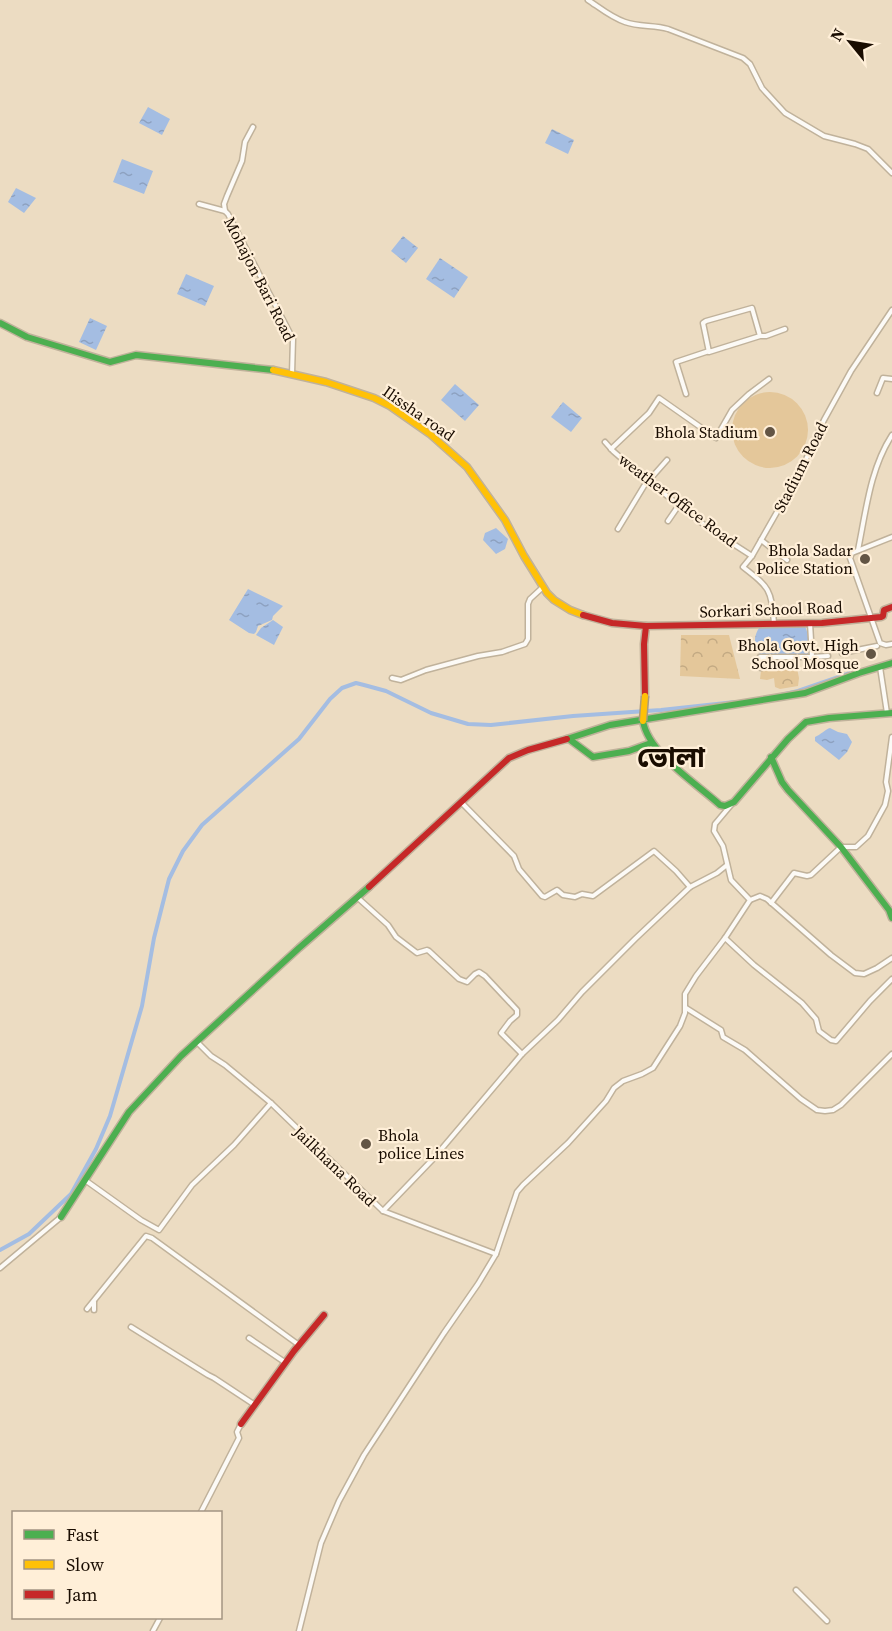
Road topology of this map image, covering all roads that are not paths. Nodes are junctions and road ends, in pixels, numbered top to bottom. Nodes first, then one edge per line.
1 (588, 0) edge
2 (253, 127) dead end
3 (892, 173) edge
4 (199, 204) dead end
5 (225, 211) junction
6 (892, 310) edge
7 (0, 322) edge
8 (785, 329) dead end
9 (760, 336) junction
10 (709, 351) junction
11 (292, 374) junction
12 (769, 379) dead end
13 (892, 379) edge
14 (877, 393) dead end
15 (686, 394) dead end
16 (892, 435) edge
17 (605, 442) dead end
18 (611, 449) junction
19 (667, 460) dead end
20 (648, 481) junction
21 (679, 505) junction
22 (668, 521) dead end
23 (618, 529) dead end
24 (892, 537) edge
25 (761, 540) junction
26 (857, 551) junction
27 (752, 556) junction
28 (787, 560) dead end
29 (543, 587) junction
30 (892, 608) edge
31 (872, 617) junction
32 (774, 623) junction
33 (810, 623) junction
34 (646, 626) junction
35 (892, 644) edge
36 (877, 646) dead end
37 (842, 653) dead end
38 (828, 656) dead end
39 (812, 657) junction
40 (892, 663) edge
41 (880, 667) junction
42 (761, 668) dead end
43 (392, 678) dead end
44 (889, 713) edge
45 (892, 737) edge
46 (569, 740) junction
47 (651, 743) junction
48 (771, 757) junction
49 (460, 802) junction
50 (734, 802) junction
51 (841, 847) junction
52 (727, 865) junction
53 (690, 887) junction
54 (358, 898) junction
55 (750, 900) junction
56 (771, 903) junction
57 (890, 909) edge
58 (892, 918) edge
59 (725, 938) junction
60 (892, 958) edge
61 (892, 979) edge
62 (685, 1008) junction
63 (197, 1042) junction
64 (522, 1054) junction
65 (892, 1054) edge
66 (271, 1103) junction
67 (85, 1180) junction
68 (383, 1211) junction
69 (61, 1217) joint
70 (496, 1254) junction
71 (0, 1268) edge
72 (93, 1301) junction
73 (87, 1309) dead end
74 (94, 1310) dead end
75 (324, 1315) dead end
76 (131, 1327) dead end
77 (249, 1338) dead end
78 (299, 1345) junction
79 (286, 1363) junction
80 (255, 1405) junction
81 (241, 1424) joint
82 (202, 1511) edge
83 (796, 1590) dead end
84 (828, 1621) dead end
85 (299, 1631) edge

1 - 3 street
2 - 5 street
4 - 5 street, Mohajon Bari Road
5 - 11 street, Mohajon Bari Road
6 - 25 street, Stadium Road
7 - 11 street, Ilissha road
8 - 9 street
9 - 10 street
9 - 10 street
10 - 15 street
11 - 29 street, Ilissha road
12 - 18 street
13 - 14 street
16 - 26 street
17 - 18 street, weather Office Road
18 - 20 street, weather Office Road
19 - 20 street
20 - 21 street, weather Office Road
20 - 23 street
21 - 22 street
21 - 27 street, weather Office Road
24 - 26 street
25 - 27 street, Stadium Road
25 - 28 street
26 - 31 street
27 - 32 street
29 - 34 street, Ilissha road
29 - 43 street
30 - 31 street, Sorkari School Road
31 - 33 street, Sorkari School Road
31 - 35 street
32 - 33 street, Sorkari School Road
32 - 34 street, Sorkari School Road
33 - 39 street
34 - 47 street, bridge
36 - 37 street
38 - 39 street
39 - 42 street
40 - 41 street
41 - 44 street
41 - 46 street
44 - 48 street
45 - 51 street
46 - 47 street
46 - 49 street
47 - 50 street
48 - 50 street
48 - 51 street
49 - 53 street
49 - 54 street
50 - 52 street
51 - 56 street
51 - 57 street
52 - 53 street
52 - 55 street
53 - 64 street
54 - 63 street
54 - 64 street
55 - 56 street
55 - 59 street
56 - 60 street
57 - 58 street
59 - 61 street
59 - 62 street
62 - 65 street
62 - 70 street
63 - 66 street, Jailkhana Road
63 - 67 street
64 - 68 street
66 - 67 street
66 - 68 street, Jailkhana Road
67 - 69 street
68 - 70 street, Jailkhana Road
69 - 71 street
70 - 85 street
72 - 73 street
72 - 74 street
72 - 78 street
75 - 78 street
76 - 80 street
77 - 79 street
78 - 79 street
79 - 80 street
80 - 81 street
81 - 82 street
83 - 84 street

